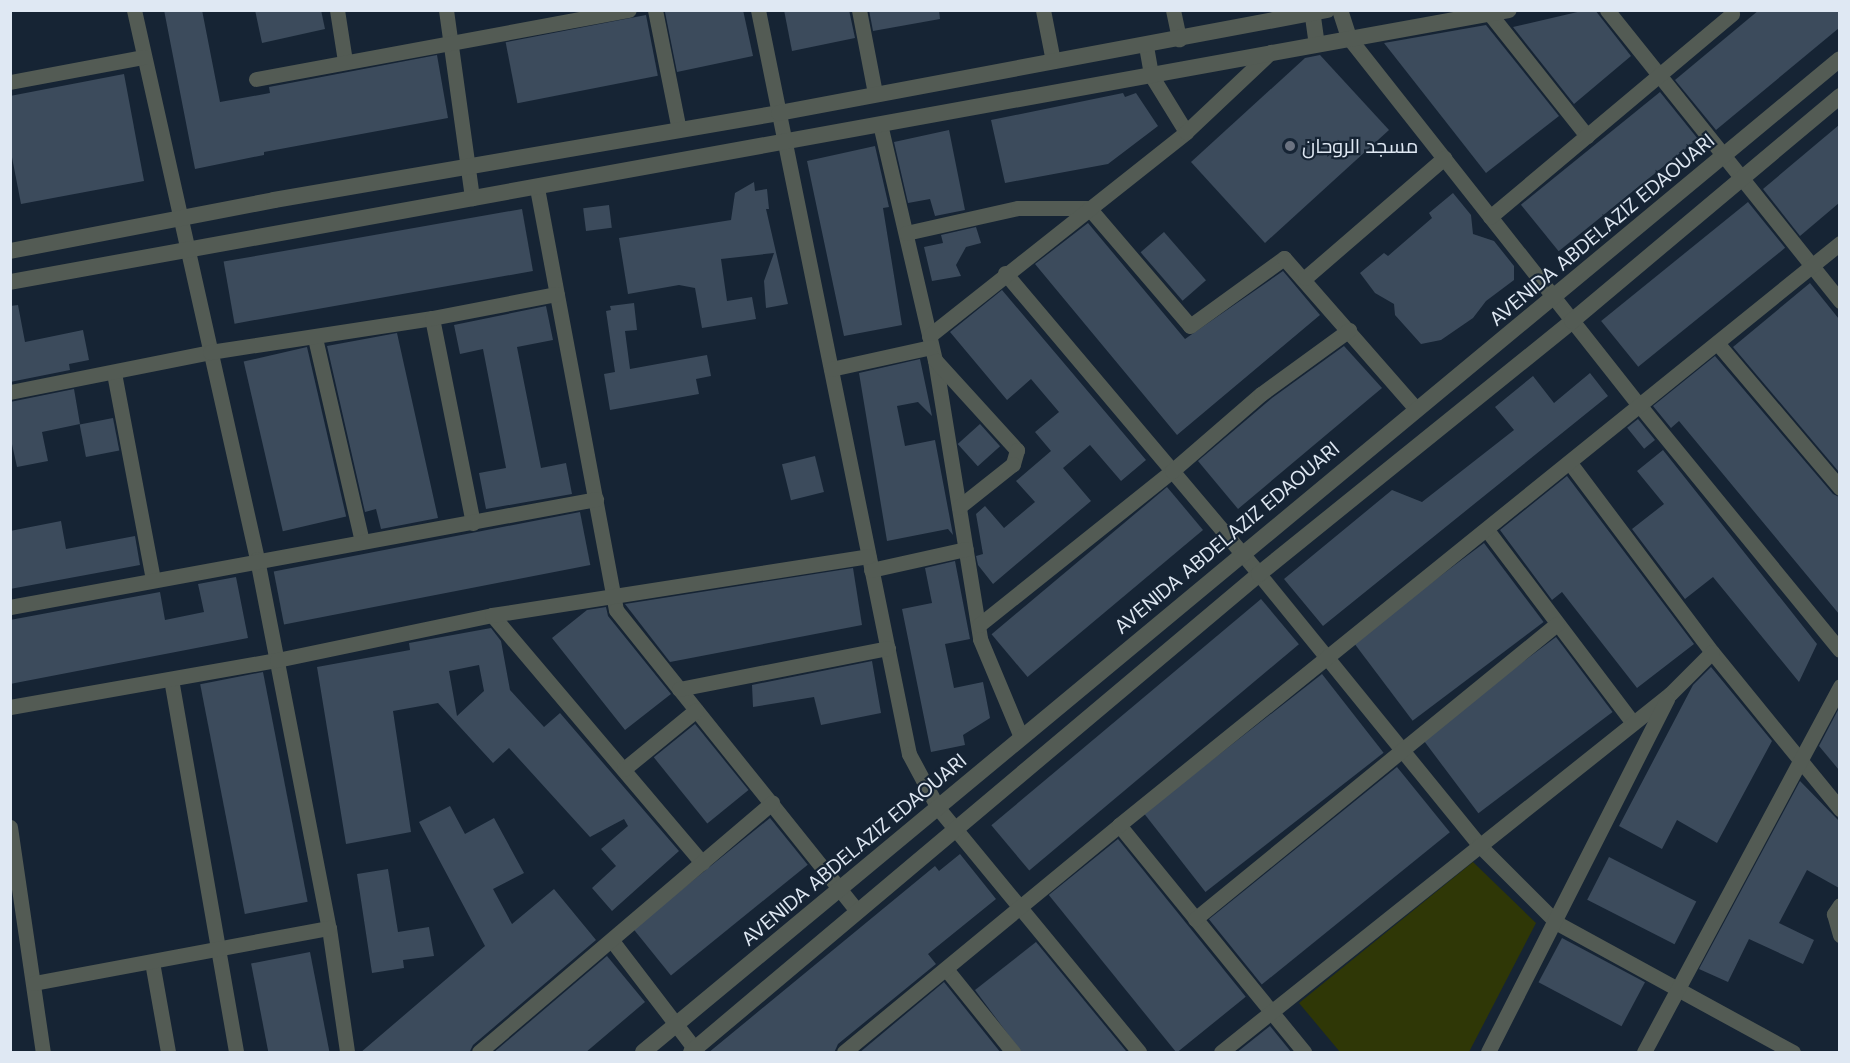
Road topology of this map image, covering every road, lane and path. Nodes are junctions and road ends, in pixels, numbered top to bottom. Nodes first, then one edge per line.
1 (134, 10) edge
2 (337, 10) edge
3 (446, 10) edge
4 (629, 10) edge
5 (655, 10) edge
6 (758, 10) edge
7 (859, 10) edge
8 (1043, 10) edge
9 (1173, 10) edge
10 (1340, 10) edge
11 (1509, 10) edge
12 (1607, 10) edge
13 (1317, 11) edge
14 (1490, 14) junction
15 (1732, 14) dead end
16 (571, 16) edge
17 (1349, 38) junction
18 (1179, 39) junction
19 (451, 41) junction
20 (1317, 44) junction
21 (1146, 46) junction
22 (1271, 51) junction
23 (144, 57) junction
24 (1839, 59) edge
25 (345, 61) junction
26 (1053, 61) junction
27 (1661, 74) junction
28 (1151, 75) junction
29 (256, 79) dead end
30 (10, 82) edge
31 (874, 93) junction
32 (1839, 96) edge
33 (779, 113) junction
34 (880, 124) junction
35 (679, 130) junction
36 (1186, 132) junction
37 (1587, 136) junction
38 (783, 144) junction
39 (1724, 156) junction
40 (1444, 158) junction
41 (467, 169) junction
42 (1741, 178) junction
43 (537, 188) junction
44 (472, 198) junction
45 (1089, 208) junction
46 (1490, 217) junction
47 (182, 220) junction
48 (906, 233) junction
49 (1839, 243) edge
50 (10, 251) edge
51 (187, 251) junction
52 (1810, 268) junction
53 (1005, 273) junction
54 (1305, 278) junction
55 (10, 282) edge
56 (557, 294) junction
57 (1554, 298) junction
58 (1839, 301) edge
59 (432, 318) junction
60 (1572, 321) junction
61 (1349, 330) junction
62 (315, 338) junction
63 (1718, 344) junction
64 (932, 348) junction
65 (210, 352) junction
66 (831, 369) junction
67 (114, 373) junction
68 (10, 392) edge
69 (1640, 406) junction
70 (1416, 409) junction
71 (1570, 464) junction
72 (1172, 471) junction
73 (1839, 488) edge
74 (596, 500) junction
75 (959, 507) junction
76 (473, 523) junction
77 (1487, 530) junction
78 (362, 542) junction
79 (966, 549) junction
80 (1241, 554) junction
81 (257, 559) junction
82 (869, 563) junction
83 (1259, 574) junction
84 (153, 579) junction
85 (612, 594) junction
86 (10, 607) edge
87 (492, 615) junction
88 (1557, 624) junction
89 (979, 625) junction
90 (888, 648) junction
91 (1839, 650) edge
92 (1712, 652) junction
93 (1327, 659) junction
94 (277, 660) junction
95 (171, 679) junction
96 (1839, 686) edge
97 (679, 689) junction
98 (1670, 694) junction
99 (10, 707) edge
100 (696, 710) junction
101 (1633, 723) junction
102 (1021, 737) junction
103 (1400, 751) junction
104 (1801, 757) junction
105 (624, 769) junction
106 (772, 803) junction
107 (938, 808) junction
108 (1839, 808) edge
109 (1119, 825) junction
110 (10, 827) edge
111 (955, 830) junction
112 (1479, 845) junction
113 (702, 863) junction
114 (842, 890) junction
115 (1839, 905) edge
116 (1020, 909) junction
117 (857, 911) junction
118 (1195, 919) junction
119 (1557, 923) junction
120 (328, 928) junction
121 (1839, 935) edge
122 (613, 942) junction
123 (219, 951) junction
124 (152, 962) junction
125 (946, 969) junction
126 (34, 983) junction
127 (1679, 986) junction
128 (1271, 1013) junction
129 (678, 1024) junction
130 (695, 1052) edge
131 (43, 1053) edge
132 (168, 1053) edge
133 (236, 1053) edge
134 (347, 1053) edge
135 (479, 1053) edge
136 (643, 1053) edge
137 (844, 1053) edge
138 (1013, 1053) edge
139 (1140, 1053) edge
140 (1221, 1053) edge
141 (1304, 1053) edge
142 (1488, 1053) edge
143 (1644, 1053) edge
144 (1793, 1053) edge

1 - 23 street
2 - 25 street
3 - 19 street
4 - 16 street
5 - 35 street
6 - 33 street
7 - 31 street
8 - 26 street
9 - 18 street
10 - 17 street
11 - 14 street
12 - 27 street
13 - 18 street
13 - 20 street
14 - 17 street
14 - 37 street
15 - 27 street
16 - 19 street
17 - 20 street
17 - 40 street
18 - 21 street
19 - 25 street
19 - 41 street
20 - 22 street
21 - 26 street
21 - 28 street
22 - 28 street
22 - 36 street
23 - 30 street
23 - 47 street
24 - 39 street, AVENIDA ABDELAZIZ EDAOUARI
25 - 29 street
26 - 31 street
27 - 37 street
27 - 39 street
28 - 34 street
28 - 36 street
31 - 33 street
32 - 42 street
33 - 35 street
33 - 38 street
34 - 38 street
34 - 48 street
35 - 41 street
36 - 45 street
37 - 46 street
38 - 43 street
38 - 66 street
39 - 42 street
39 - 57 street, AVENIDA ABDELAZIZ EDAOUARI
40 - 46 street
40 - 54 street
41 - 44 street
41 - 47 street
42 - 52 street
42 - 60 street
43 - 44 street
43 - 56 street
44 - 51 street
45 - 48 street
45 - 53 street
45 - 54 street
46 - 57 street
47 - 50 street
47 - 51 street
48 - 64 street
49 - 52 street
51 - 55 street
51 - 65 street
52 - 58 street
52 - 63 street
53 - 64 street
53 - 72 street
54 - 61 street
56 - 59 street
56 - 74 street
57 - 60 street
57 - 70 street, AVENIDA ABDELAZIZ EDAOUARI
59 - 62 street
59 - 76 street
60 - 69 street
60 - 83 street
61 - 70 street
61 - 72 street
62 - 65 street
62 - 78 street
63 - 69 street
63 - 73 street
64 - 66 street
64 - 75 street
64 - 75 street
65 - 67 street
65 - 81 street
66 - 82 street
67 - 68 street
67 - 84 street
69 - 71 street
69 - 91 street
70 - 80 street, AVENIDA ABDELAZIZ EDAOUARI
71 - 77 street
71 - 92 street
72 - 80 street
72 - 89 street
74 - 76 street
74 - 85 street
75 - 79 street
76 - 78 street
77 - 88 street
77 - 93 street
78 - 81 street
79 - 82 street
79 - 89 street
80 - 83 street
80 - 102 street, AVENIDA ABDELAZIZ EDAOUARI
81 - 84 street
81 - 94 street
82 - 85 street
82 - 90 street
83 - 93 street
83 - 111 street
84 - 86 street
85 - 87 street
85 - 97 street
87 - 94 street
87 - 105 street
88 - 101 street
88 - 103 street
89 - 102 street
90 - 97 street
90 - 107 street
92 - 98 street
92 - 104 street
93 - 103 street
93 - 109 street
94 - 95 street
94 - 120 street
95 - 99 street
95 - 123 street
96 - 104 street
97 - 100 street
98 - 101 street
98 - 119 street
100 - 105 street
100 - 106 street
101 - 112 street
102 - 107 street, AVENIDA ABDELAZIZ EDAOUARI
103 - 112 street
103 - 118 street
104 - 108 street
104 - 127 street
105 - 113 street
106 - 113 street
106 - 114 street
107 - 111 street
107 - 114 street, AVENIDA ABDELAZIZ EDAOUARI
109 - 116 street
109 - 118 street
110 - 126 street
111 - 116 street
111 - 117 street
112 - 119 street
112 - 128 street
113 - 122 street
114 - 117 street
114 - 129 street, AVENIDA ABDELAZIZ EDAOUARI
115 - 121 street
116 - 125 street
116 - 139 street
117 - 130 street
118 - 128 street
119 - 127 street
119 - 142 street
120 - 123 street
120 - 134 street
122 - 129 street
122 - 135 street
123 - 124 street
123 - 133 street
124 - 126 street
124 - 132 street
125 - 137 street
125 - 138 street
126 - 131 street
127 - 143 street
127 - 144 street
128 - 140 street
128 - 141 street
129 - 130 street
129 - 136 street, AVENIDA ABDELAZIZ EDAOUARI

